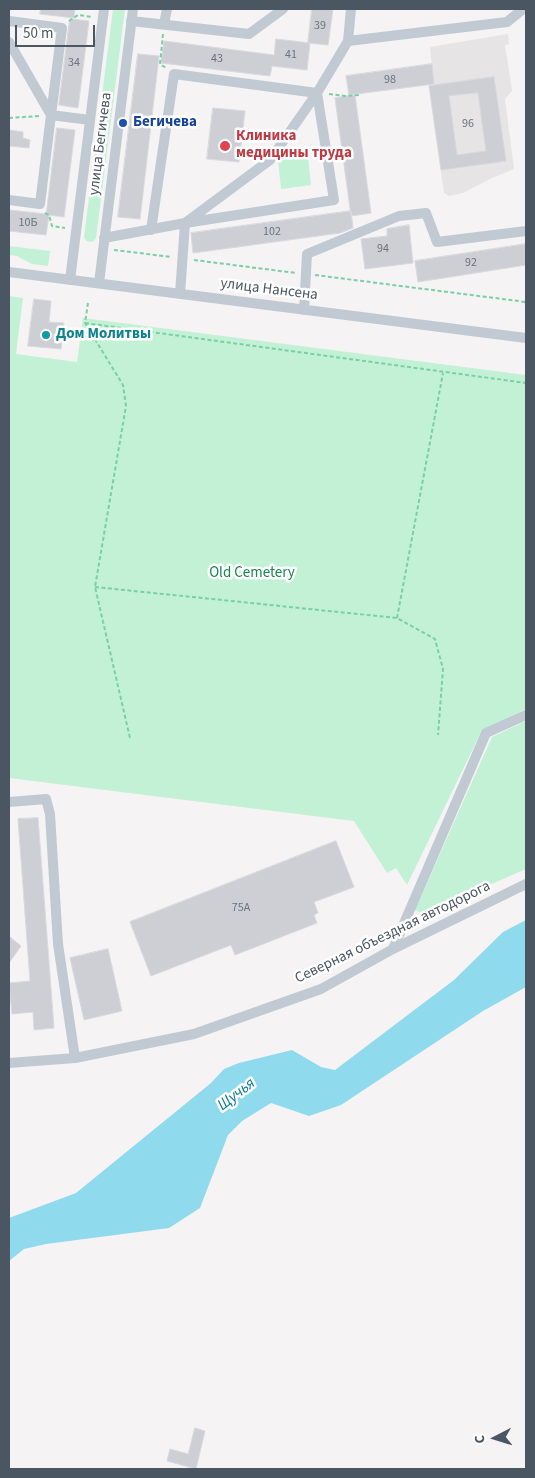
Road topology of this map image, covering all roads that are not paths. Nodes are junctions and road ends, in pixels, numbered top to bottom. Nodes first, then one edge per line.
1 (104, 9) edge
2 (133, 9) edge
3 (167, 9) edge
4 (283, 9) edge
5 (351, 9) edge
6 (523, 9) edge
7 (9, 21) edge
8 (132, 21) junction
9 (164, 24) junction
10 (348, 41) junction
11 (9, 42) edge
12 (317, 93) junction
13 (51, 115) junction
14 (90, 120) junction
15 (9, 200) edge
16 (185, 224) junction
17 (151, 230) junction
18 (526, 230) edge
19 (104, 238) junction
20 (9, 272) edge
21 (70, 280) junction
22 (99, 283) junction
23 (180, 294) junction
24 (304, 310) junction
25 (526, 338) edge
26 (526, 715) edge
27 (9, 802) edge
28 (526, 884) edge
29 (393, 950) junction
30 (75, 1058) junction
31 (9, 1063) edge

1 - 14 street, улица Бегичева
2 - 8 street, улица Бегичева
3 - 9 street
4 - 9 street
5 - 10 street
6 - 10 street
7 - 13 street
8 - 9 street
8 - 19 street, улица Бегичева
10 - 12 street
11 - 13 street
12 - 16 street
12 - 16 street
12 - 17 street
13 - 14 street
13 - 15 street
14 - 21 street, улица Бегичева
16 - 17 street
16 - 23 street
17 - 19 street
18 - 24 street
19 - 22 street, улица Бегичева
20 - 21 street, улица Нансена
21 - 22 street, улица Нансена
22 - 23 street, улица Нансена
23 - 24 street, улица Нансена
24 - 25 street, улица Нансена
26 - 29 street
27 - 30 street
28 - 29 street, Северная объездная автодорога
29 - 30 street, Северная объездная автодорога
30 - 31 street, Северная объездная автодорога

